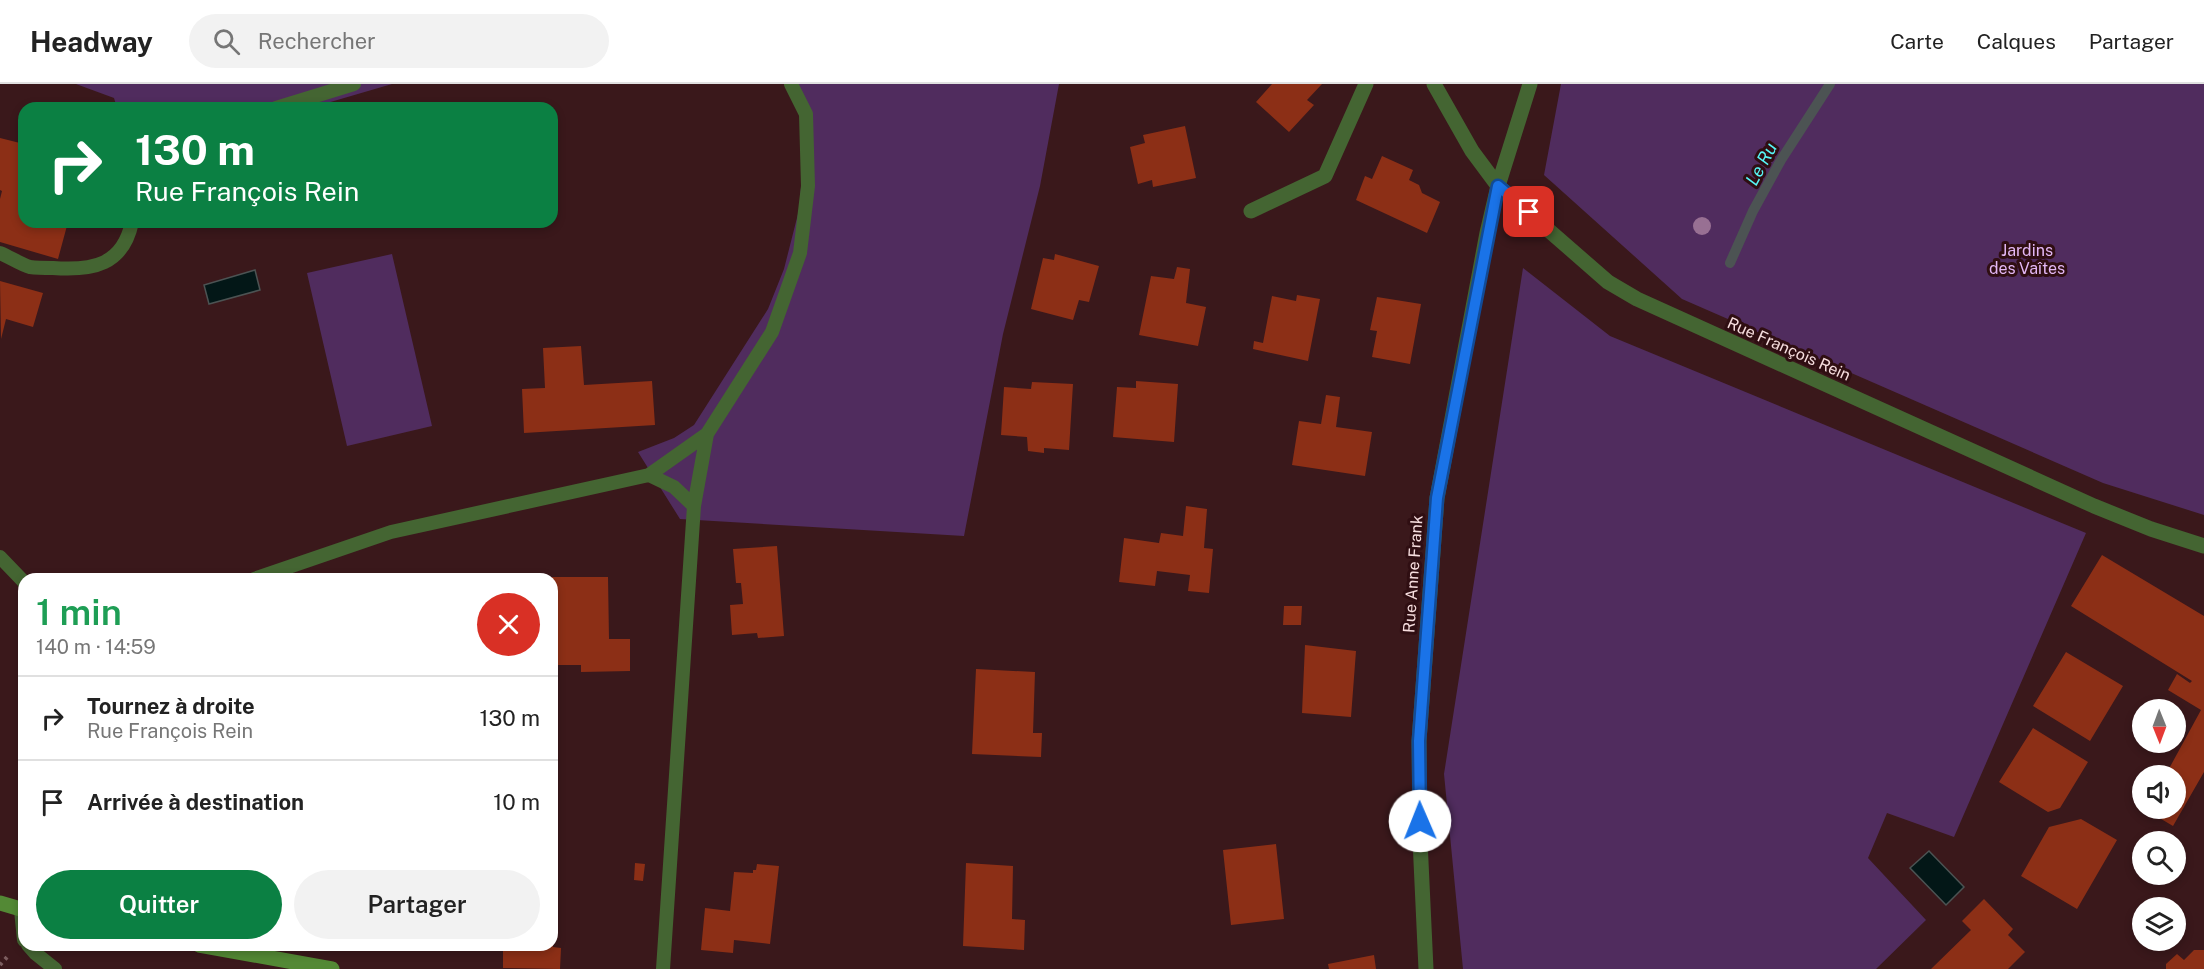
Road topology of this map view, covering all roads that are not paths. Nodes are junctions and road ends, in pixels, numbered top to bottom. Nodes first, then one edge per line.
1 (354, 84) edge
2 (791, 84) edge
3 (1366, 84) edge
4 (1434, 84) edge
5 (1530, 84) edge
6 (296, 102) edge
7 (1498, 186) junction
8 (1251, 211) dead end
9 (131, 228) edge
10 (0, 253) edge
11 (707, 434) junction
12 (650, 475) junction
13 (694, 506) junction
14 (2204, 546) edge
15 (0, 556) edge
16 (271, 573) edge
17 (18, 576) edge
18 (0, 903) edge
19 (18, 909) edge
20 (33, 951) edge
21 (232, 951) edge
22 (55, 969) edge
23 (332, 969) edge
24 (663, 969) edge
25 (1426, 969) edge

1 - 6 lane
2 - 11 lane
3 - 8 street
4 - 7 street, Rue François Rein
5 - 7 street, Rue Anne Frank
7 - 14 street, Rue François Rein
7 - 25 street, Rue Anne Frank
9 - 10 lane
11 - 12 lane
11 - 13 lane
12 - 13 lane
12 - 16 lane
13 - 24 lane
15 - 17 lane
18 - 19 street
20 - 22 lane
21 - 23 street

